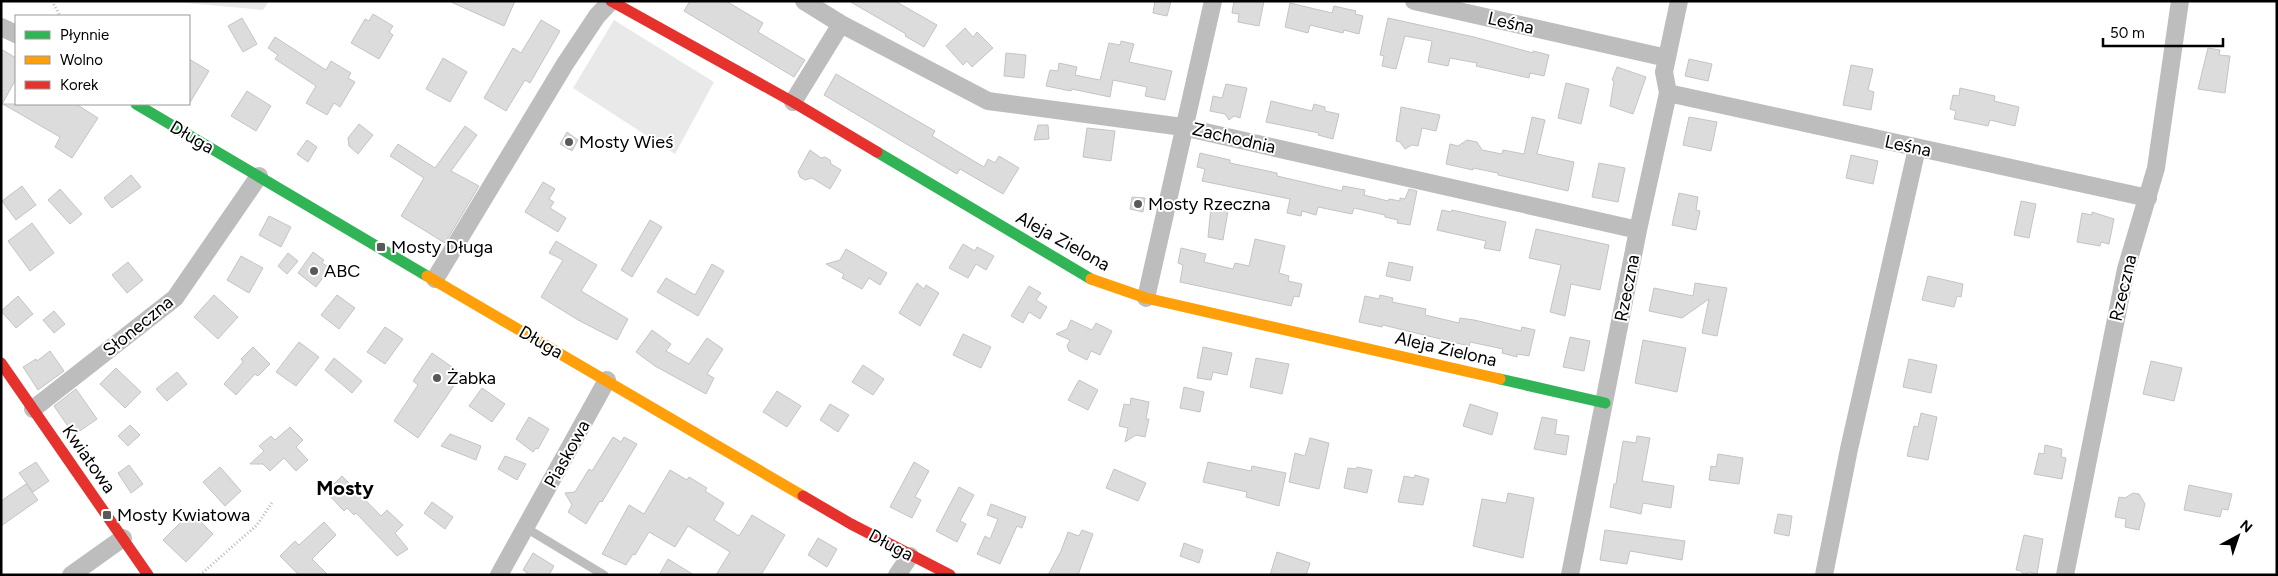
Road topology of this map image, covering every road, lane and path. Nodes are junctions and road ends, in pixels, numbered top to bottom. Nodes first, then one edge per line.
1 (52, 1) edge
2 (611, 1) edge
3 (804, 1) edge
4 (1213, 1) edge
5 (1414, 1) edge
6 (1679, 1) edge
7 (2180, 1) edge
8 (59, 15) edge
9 (841, 24) junction
10 (1, 27) edge
11 (15, 34) edge
12 (1667, 58) junction
13 (1668, 93) junction
14 (793, 102) junction
15 (138, 105) edge
16 (1184, 127) junction
17 (1917, 148) junction
18 (259, 176) junction
19 (2148, 198) junction
20 (1638, 230) junction
21 (435, 279) junction
22 (1146, 298) junction
23 (1, 363) edge
24 (607, 380) junction
25 (1605, 403) junction
26 (33, 409) junction
27 (272, 501) dead end
28 (526, 528) junction
29 (123, 538) junction
30 (910, 556) junction
31 (71, 575) edge
32 (148, 575) edge
33 (200, 575) edge
34 (499, 575) edge
35 (604, 575) edge
36 (897, 575) edge
37 (950, 575) edge
38 (1570, 575) edge
39 (1824, 575) edge
40 (2065, 575) edge

1 - 8 path
2 - 14 street, Aleja Zielona
2 - 21 street
3 - 9 street, Zachodnia
4 - 16 street
5 - 12 street, Leśna
6 - 12 street, Rzeczna
7 - 19 street, Rzeczna
9 - 14 street
9 - 16 street, Zachodnia
10 - 11 street
12 - 13 street, Rzeczna
13 - 17 street, Leśna
13 - 20 street, Rzeczna
14 - 22 street, Aleja Zielona
15 - 18 street, Długa
16 - 20 street, Zachodnia
16 - 22 street
17 - 19 street, Leśna
17 - 39 street
18 - 21 street, Długa
18 - 26 street, Słoneczna
19 - 40 street, Rzeczna
20 - 25 street, Rzeczna
21 - 24 street, Długa
22 - 25 street, Aleja Zielona
23 - 26 street, Kwiatowa
24 - 28 street, Piaskowa
24 - 30 street, Długa
25 - 38 street, Rzeczna
26 - 29 street, Kwiatowa
27 - 33 path
28 - 34 street, Piaskowa
28 - 35 lane
29 - 31 street
29 - 32 street, Kwiatowa
30 - 36 street
30 - 37 street, Długa

